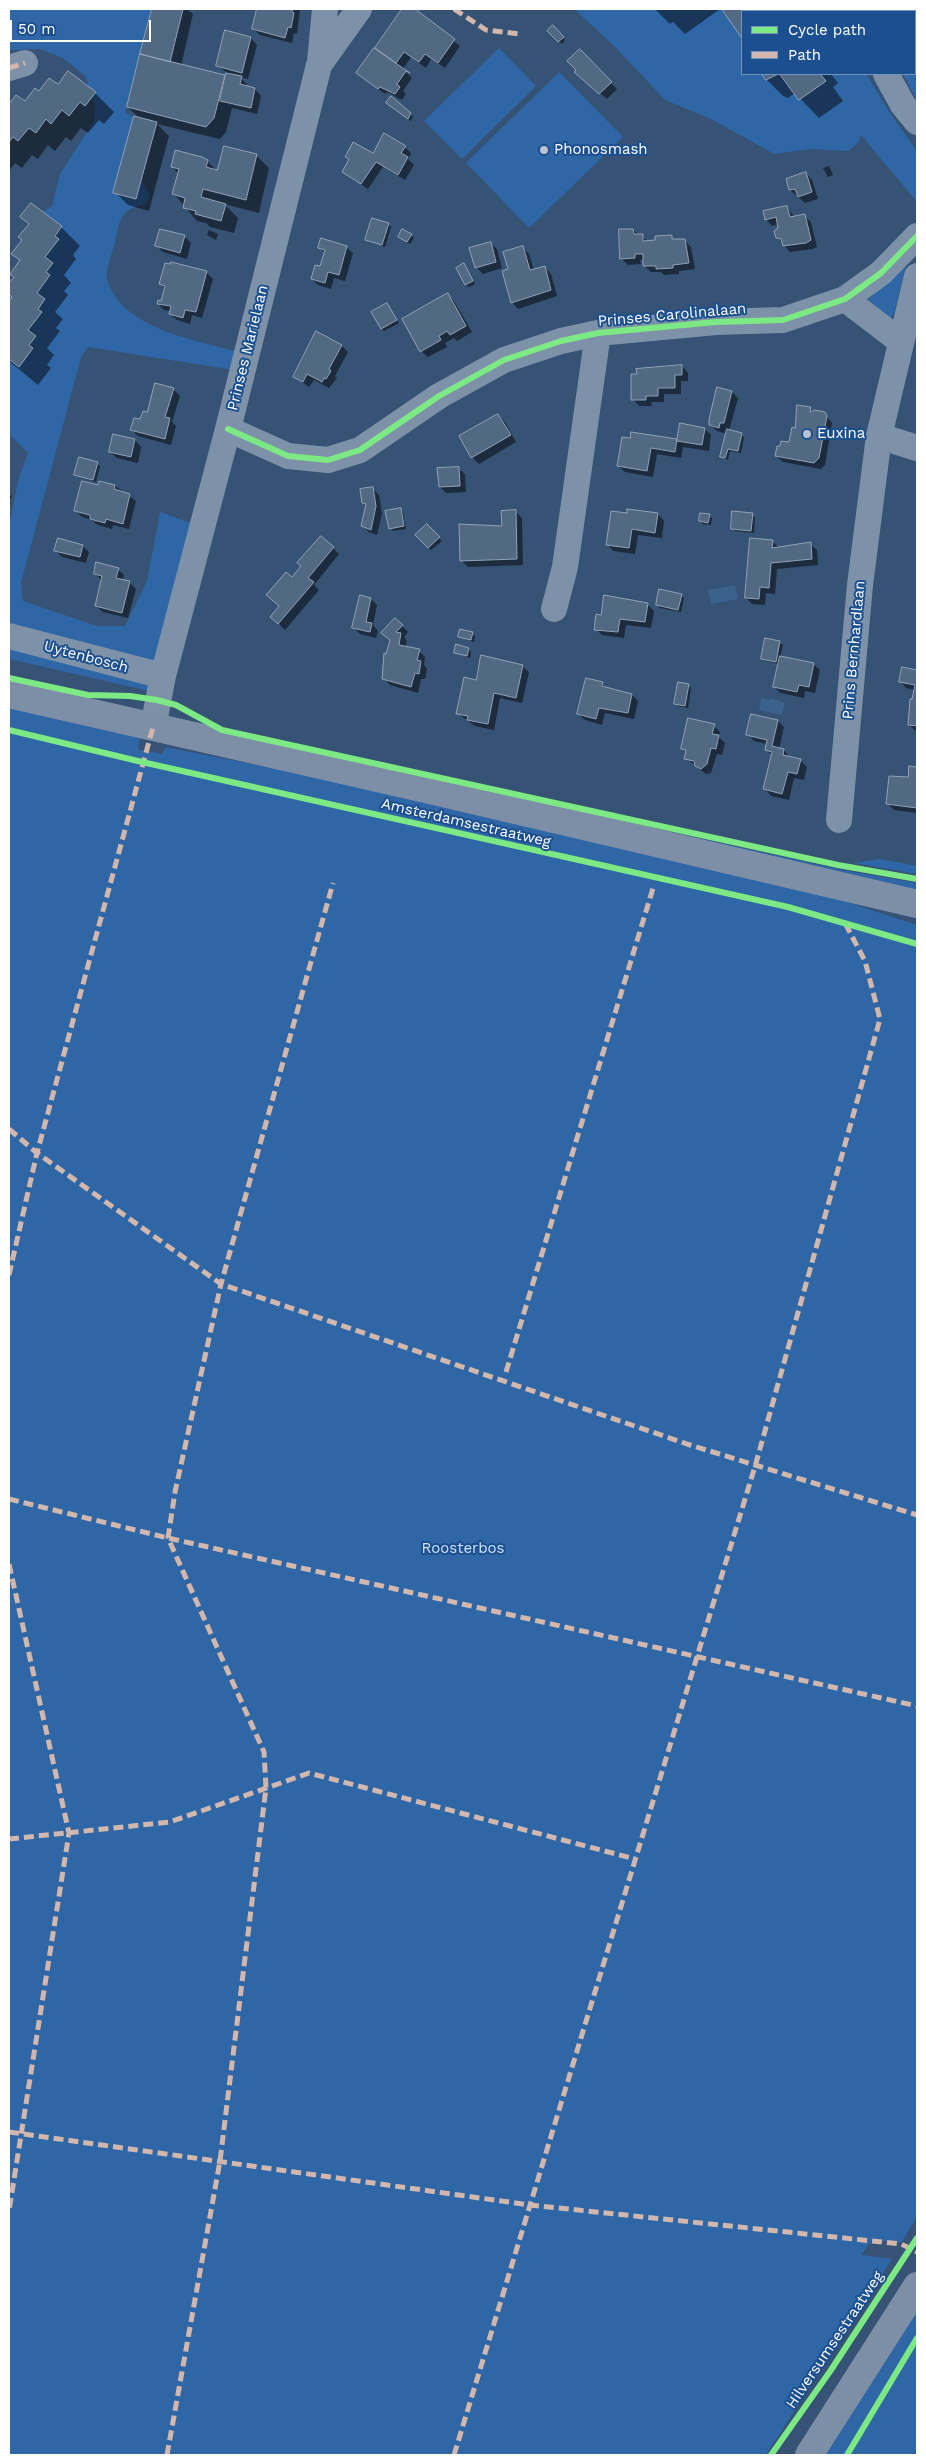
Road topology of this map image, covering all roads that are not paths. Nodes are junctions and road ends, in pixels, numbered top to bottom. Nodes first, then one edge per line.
1 (325, 9) edge
2 (358, 9) edge
3 (320, 65) junction
4 (887, 75) edge
5 (917, 122) edge
6 (917, 236) edge
7 (917, 276) edge
8 (846, 300) junction
9 (598, 333) junction
10 (900, 341) junction
11 (228, 430) junction
12 (879, 436) junction
13 (917, 448) edge
14 (554, 609) dead end
15 (9, 636) edge
16 (163, 676) junction
17 (9, 694) edge
18 (152, 727) junction
19 (839, 820) dead end
20 (917, 904) edge
21 (917, 2286) edge
22 (809, 2455) edge

1 - 3 street
2 - 3 street, Prinses Marielaan
3 - 11 street, Prinses Marielaan
4 - 5 street
6 - 8 street, Prinses Carolinalaan
7 - 10 street
8 - 9 street, Prinses Carolinalaan
8 - 10 street
9 - 11 street, Prinses Carolinalaan
9 - 14 street, Prinses Carolinalaan
10 - 12 street, Prins Bernhardlaan
11 - 16 street, Prinses Marielaan
12 - 13 street
12 - 19 street, Prins Bernhardlaan
15 - 16 street, Uytenbosch
16 - 18 street, Prinses Marielaan
17 - 18 main road, Amsterdamsestraatweg
18 - 20 main road, Amsterdamsestraatweg
21 - 22 main road

